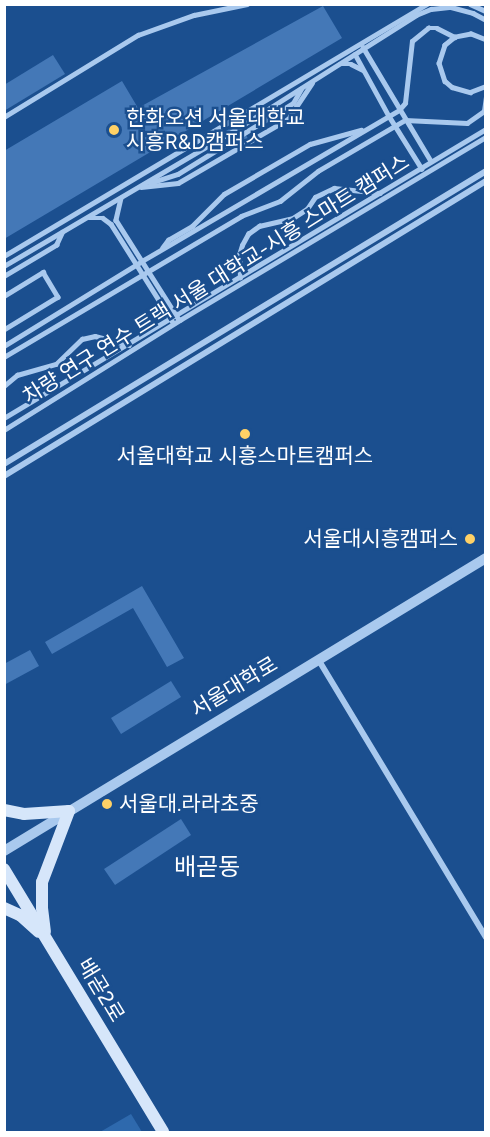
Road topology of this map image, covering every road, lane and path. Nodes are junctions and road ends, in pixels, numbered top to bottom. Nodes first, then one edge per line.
1 (247, 4) edge
2 (427, 4) edge
3 (470, 4) edge
4 (486, 11) edge
5 (486, 20) edge
6 (455, 37) junction
7 (486, 40) edge
8 (360, 42) junction
9 (351, 47) junction
10 (364, 50) junction
11 (355, 55) junction
12 (340, 64) junction
13 (365, 72) junction
14 (315, 79) junction
15 (302, 87) junction
16 (484, 87) edge
17 (486, 96) edge
18 (399, 110) junction
19 (389, 116) junction
20 (4, 117) edge
21 (405, 120) junction
22 (395, 126) junction
23 (366, 129) junction
24 (486, 129) edge
25 (486, 137) edge
26 (430, 161) junction
27 (421, 167) junction
28 (434, 168) junction
29 (486, 171) edge
30 (425, 173) junction
31 (486, 181) edge
32 (139, 187) junction
33 (380, 193) junction
34 (121, 197) junction
35 (86, 218) junction
36 (62, 232) junction
37 (160, 250) junction
38 (4, 256) edge
39 (142, 261) junction
40 (136, 264) junction
41 (4, 266) edge
42 (148, 271) junction
43 (142, 274) junction
44 (4, 276) edge
45 (240, 278) junction
46 (4, 296) edge
47 (178, 318) junction
48 (172, 322) junction
49 (4, 330) edge
50 (129, 345) junction
51 (4, 346) edge
52 (4, 357) edge
53 (4, 386) edge
54 (4, 418) edge
55 (4, 430) edge
56 (4, 464) edge
57 (4, 476) edge
58 (486, 558) edge
59 (318, 659) junction
60 (4, 810) edge
61 (69, 811) junction
62 (4, 851) edge
63 (4, 868) edge
64 (4, 908) edge
65 (486, 937) edge
66 (46, 938) junction
67 (164, 1132) edge

1 - 20 lane
2 - 8 lane
3 - 4 lane
5 - 10 lane
6 - 7 lane
6 - 16 lane
6 - 18 lane
8 - 9 lane
8 - 10 lane
9 - 11 lane, 차량 연구 연수 트랙 서울 대학교-시흥 스마트 캠퍼스
9 - 38 lane
10 - 11 lane
10 - 18 lane
11 - 12 lane
11 - 13 lane, 차량 연구 연수 트랙 서울 대학교-시흥 스마트 캠퍼스
12 - 13 lane
12 - 14 lane
13 - 19 lane, 차량 연구 연수 트랙 서울 대학교-시흥 스마트 캠퍼스
14 - 15 lane
14 - 32 lane
15 - 32 lane
15 - 32 lane
16 - 17 lane
17 - 21 lane
18 - 19 lane
18 - 21 lane
19 - 22 lane, 차량 연구 연수 트랙 서울 대학교-시흥 스마트 캠퍼스
19 - 23 lane
21 - 22 lane
21 - 26 lane
22 - 27 lane, 차량 연구 연수 트랙 서울 대학교-시흥 스마트 캠퍼스
22 - 42 lane
23 - 37 lane
23 - 37 lane
24 - 26 lane
25 - 28 lane
26 - 27 lane
26 - 28 lane
27 - 30 lane, 차량 연구 연수 트랙 서울 대학교-시흥 스마트 캠퍼스
27 - 33 lane
28 - 30 lane
29 - 56 street
30 - 47 lane, 차량 연구 연수 트랙 서울 대학교-시흥 스마트 캠퍼스
31 - 57 street
32 - 34 lane
33 - 45 lane
33 - 45 lane
34 - 35 lane
34 - 39 lane
35 - 36 lane
35 - 40 lane
36 - 41 lane
36 - 44 lane
37 - 39 lane
39 - 40 lane
39 - 42 lane
40 - 43 lane
40 - 51 lane
42 - 43 lane
42 - 47 lane
43 - 48 lane
43 - 52 lane
45 - 47 lane
46 - 49 lane
47 - 48 lane, 차량 연구 연수 트랙 서울 대학교-시흥 스마트 캠퍼스
48 - 50 lane
48 - 55 lane, 차량 연구 연수 트랙 서울 대학교-시흥 스마트 캠퍼스
50 - 53 lane
50 - 54 lane
58 - 59 street, 서울대학로
59 - 61 street, 서울대학로
59 - 65 street
60 - 61 main road
61 - 62 street, 서울대학로
61 - 66 main road
63 - 66 main road, 배곧2로
64 - 66 main road
66 - 67 main road, 배곧2로

